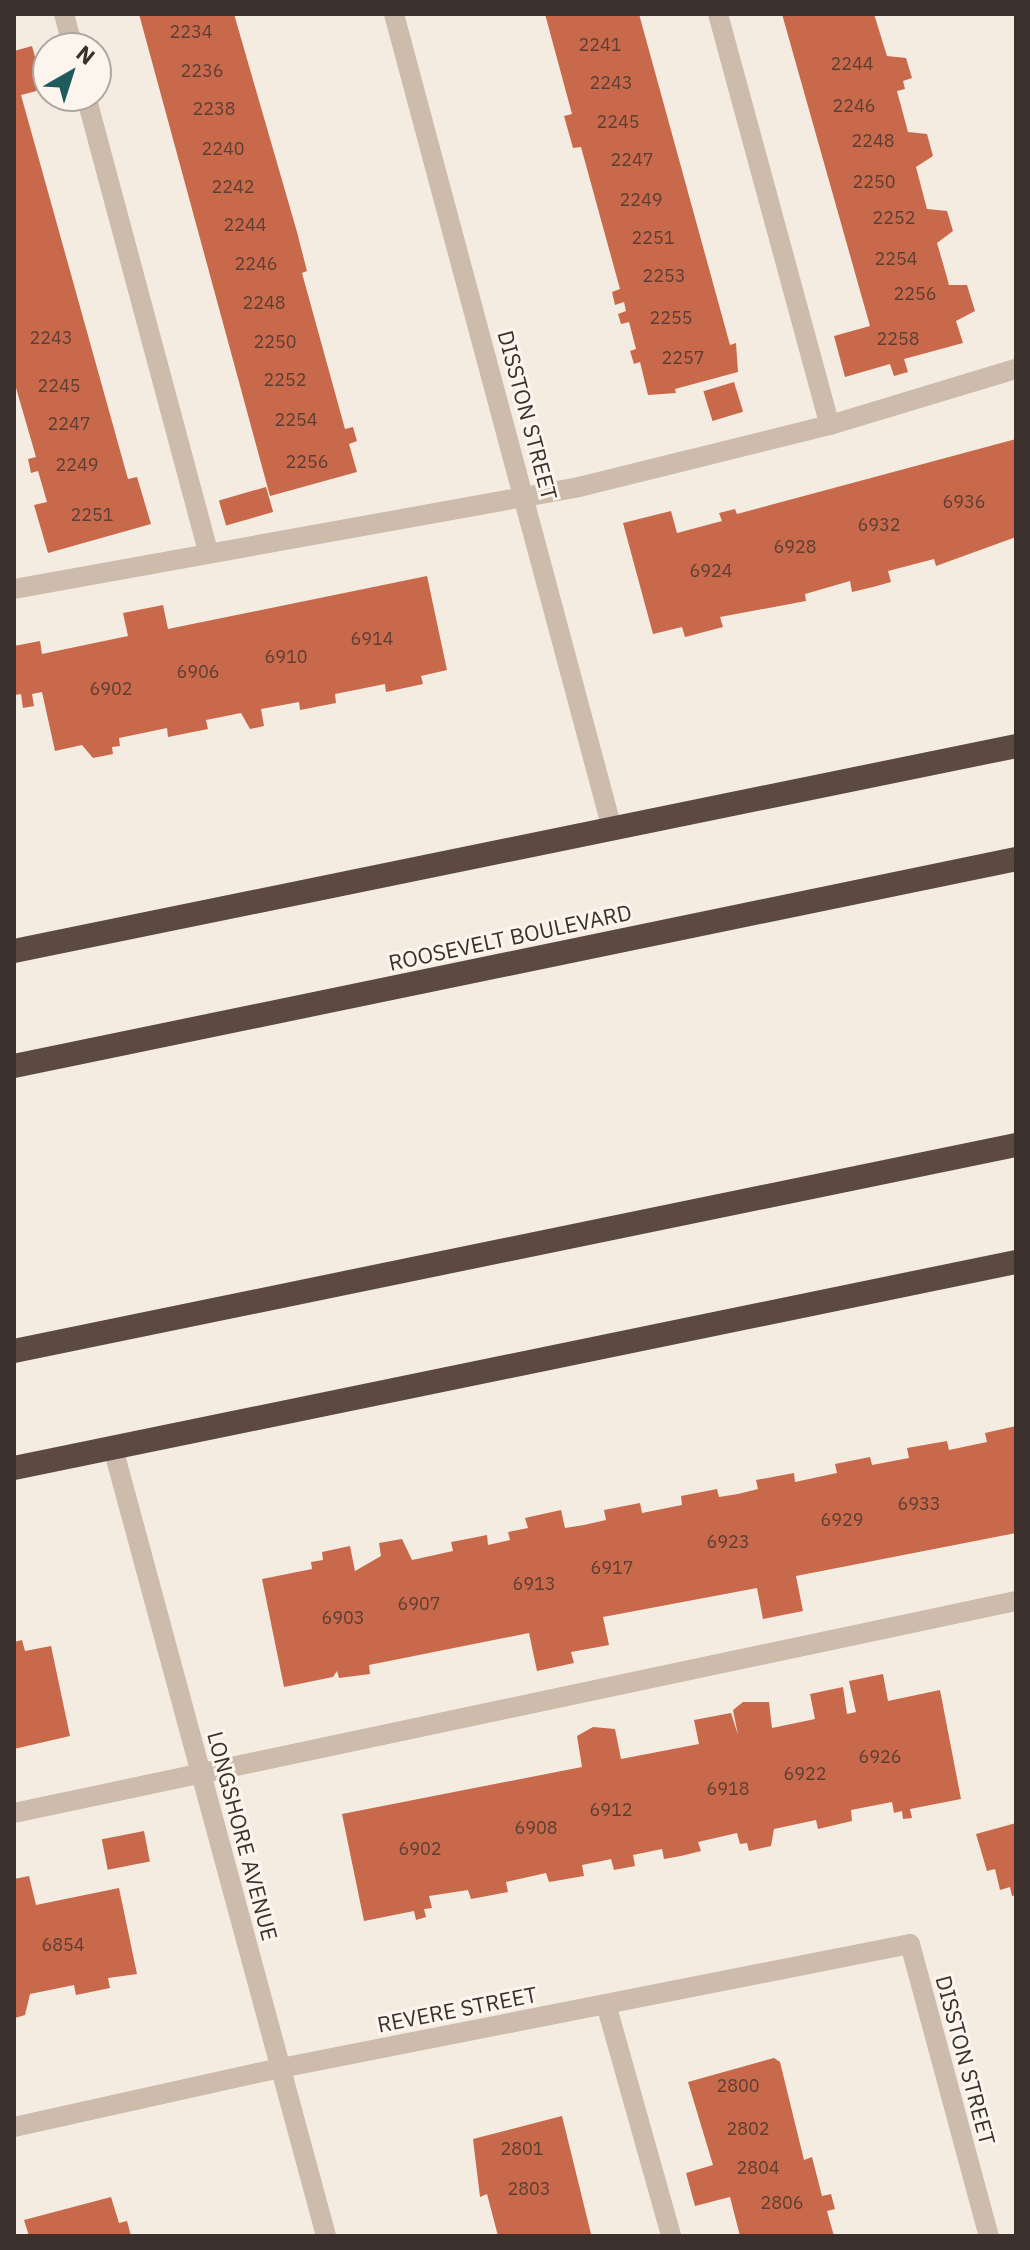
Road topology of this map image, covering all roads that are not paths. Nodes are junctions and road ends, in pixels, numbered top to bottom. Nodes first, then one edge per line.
1 (394, 14) edge
2 (718, 14) edge
3 (90, 112) edge
4 (1016, 369) edge
5 (830, 425) junction
6 (525, 494) junction
7 (208, 550) junction
8 (14, 589) edge
9 (1016, 746) edge
10 (612, 829) junction
11 (1016, 859) edge
12 (14, 951) edge
13 (14, 1066) edge
14 (1016, 1145) edge
15 (1016, 1262) edge
16 (14, 1351) edge
17 (113, 1448) junction
18 (14, 1468) edge
19 (1016, 1601) edge
20 (201, 1774) junction
21 (14, 1813) edge
22 (910, 1944) joint
23 (606, 2004) junction
24 (281, 2068) junction
25 (14, 2127) edge
26 (326, 2236) edge
27 (671, 2236) edge
28 (989, 2236) edge

1 - 6 street, DISSTON STREET
2 - 5 street
3 - 7 street
4 - 5 street
5 - 6 street
6 - 7 street
6 - 10 street, DISSTON STREET
7 - 8 street
9 - 10 highway
10 - 12 highway
11 - 13 highway, ROOSEVELT BOULEVARD
14 - 16 highway
15 - 17 highway
17 - 18 highway
17 - 20 street, LONGSHORE AVENUE
19 - 20 street
20 - 21 street
20 - 24 street, LONGSHORE AVENUE
22 - 23 street, REVERE STREET
22 - 28 street, DISSTON STREET
23 - 24 street, REVERE STREET
23 - 27 street
24 - 25 street, REVERE STREET
24 - 26 street, LONGSHORE AVENUE

